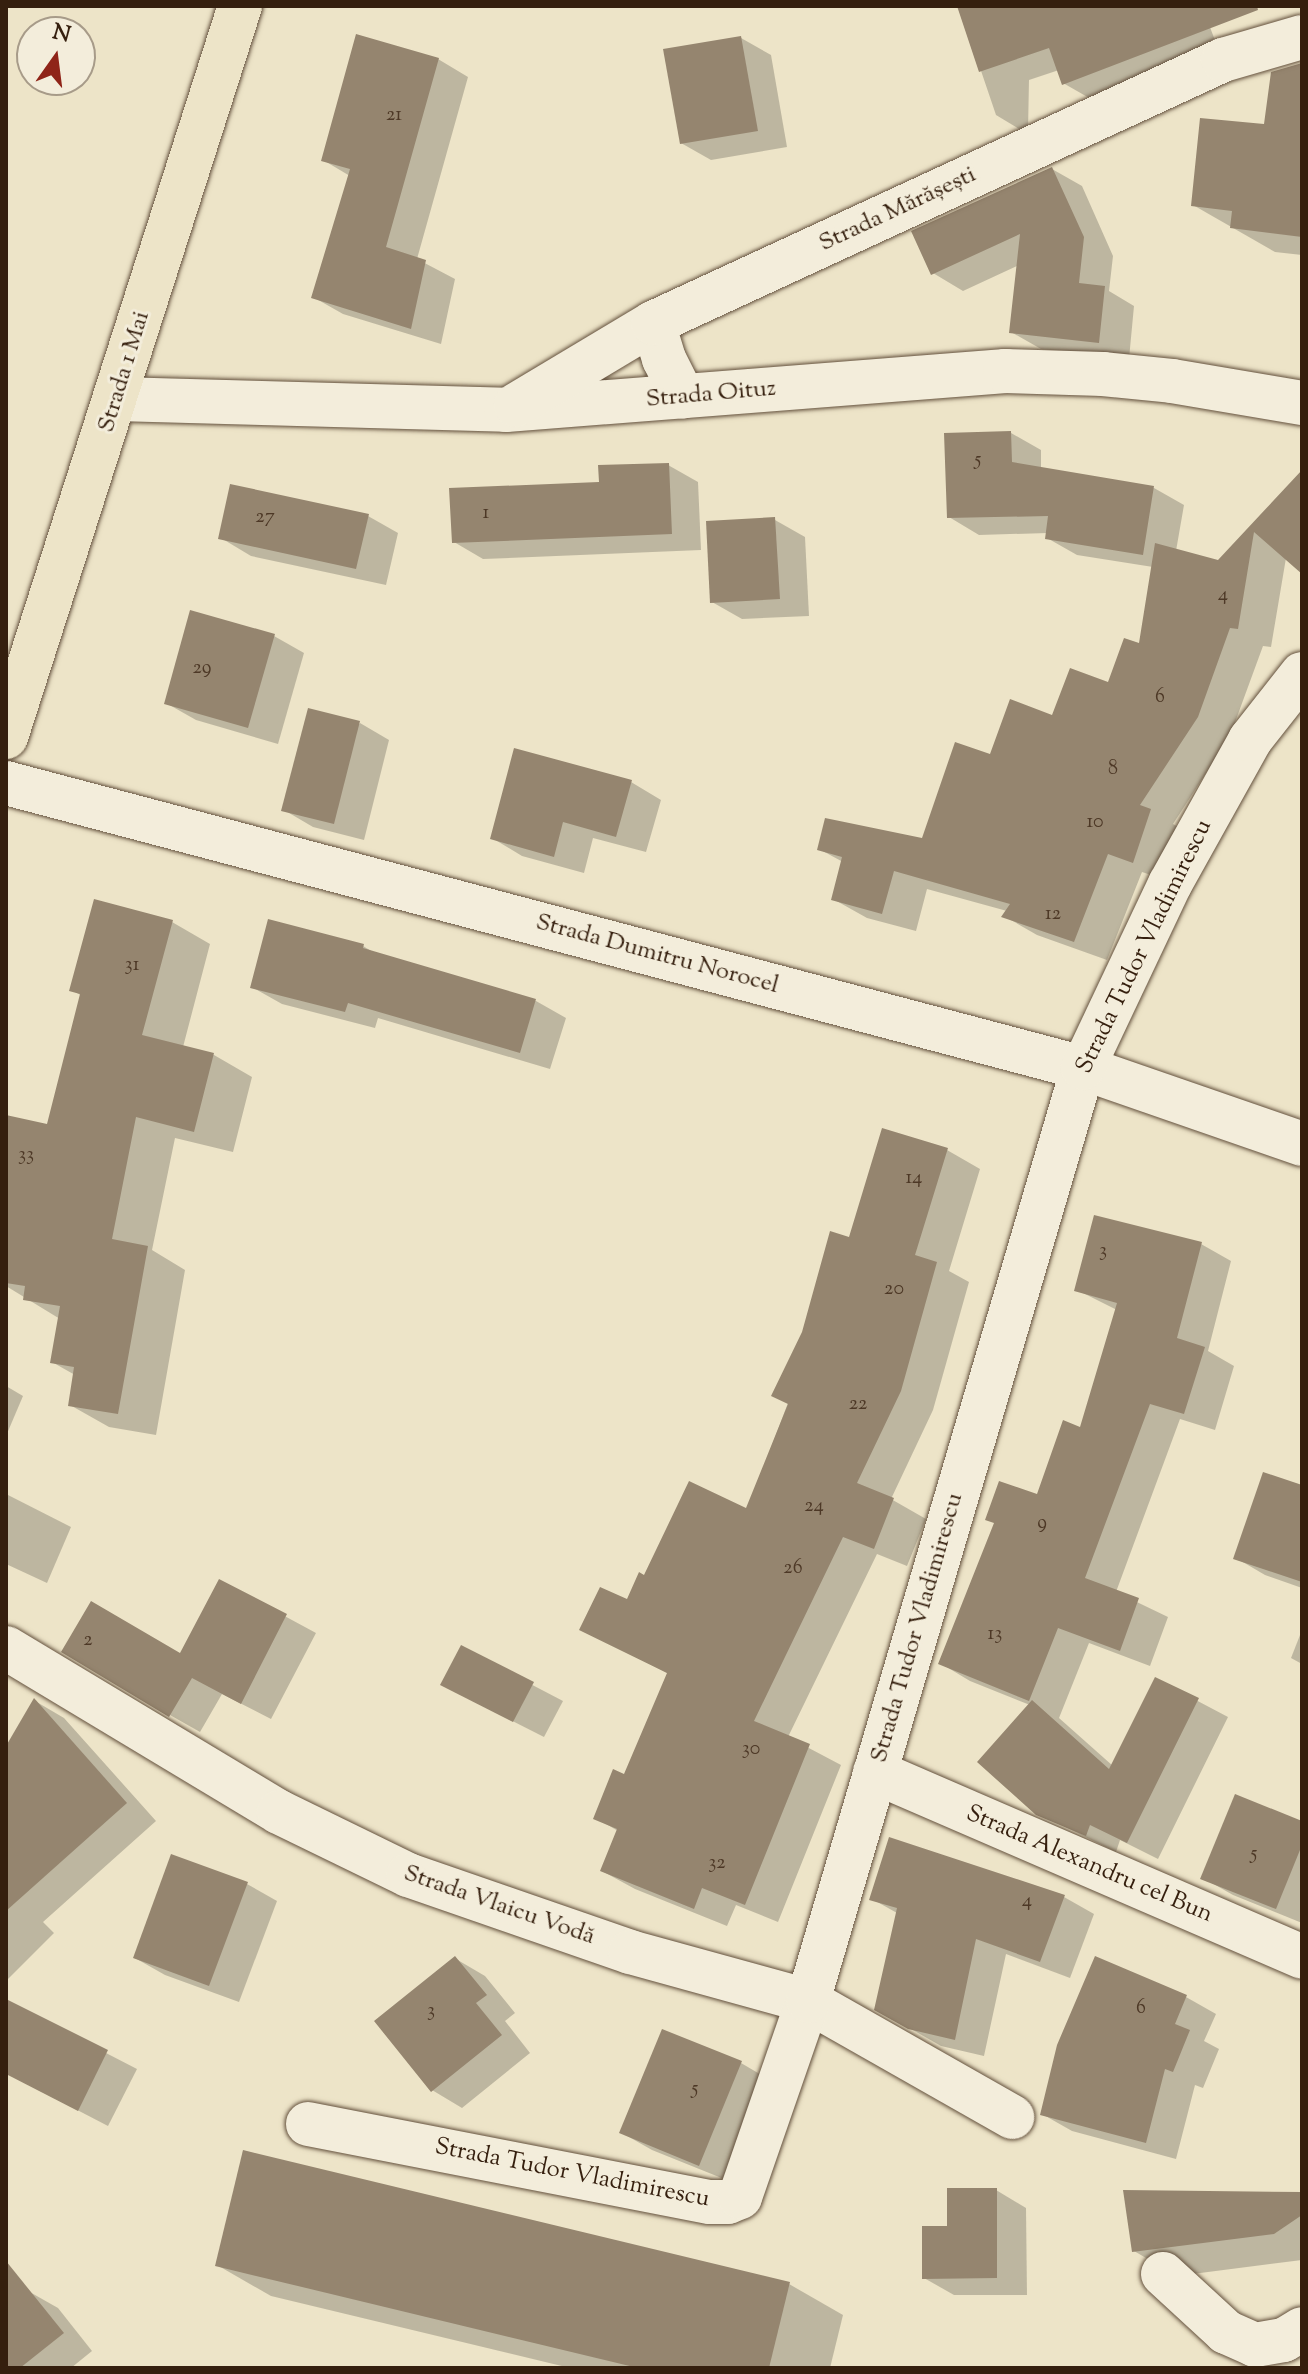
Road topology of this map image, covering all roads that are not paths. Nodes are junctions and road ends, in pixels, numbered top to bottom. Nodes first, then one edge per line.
1 (240, 6) edge
2 (1302, 37) edge
3 (653, 323) junction
4 (683, 397) junction
5 (117, 399) junction
6 (1302, 403) edge
7 (506, 410) junction
8 (1302, 674) edge
9 (6, 737) edge
10 (6, 783) edge
11 (1083, 1068) junction
12 (1302, 1144) edge
13 (6, 1648) edge
14 (875, 1772) junction
15 (1302, 1957) edge
16 (808, 2001) junction
17 (1012, 2117) dead end
18 (308, 2124) dead end
19 (1163, 2274) dead end
20 (1302, 2329) edge

1 - 5 main road, Strada 1 Mai
2 - 3 street, Strada Mărășești
3 - 4 street
3 - 7 street, Strada Mărășești
4 - 6 street, Strada Oituz
4 - 7 street, Strada Oituz
5 - 7 street, Strada Oituz
5 - 9 main road, Strada 1 Mai
8 - 11 street, Strada Tudor Vladimirescu
10 - 11 street, Strada Dumitru Norocel
11 - 12 street, Strada Dumitru Norocel
11 - 14 street, Strada Tudor Vladimirescu
13 - 16 street, Strada Vlaicu Vodă
14 - 15 street, Strada Alexandru cel Bun
14 - 16 street, Strada Tudor Vladimirescu
16 - 17 street, Strada Vlaicu Vodă
16 - 18 street, Strada Tudor Vladimirescu
19 - 20 street

